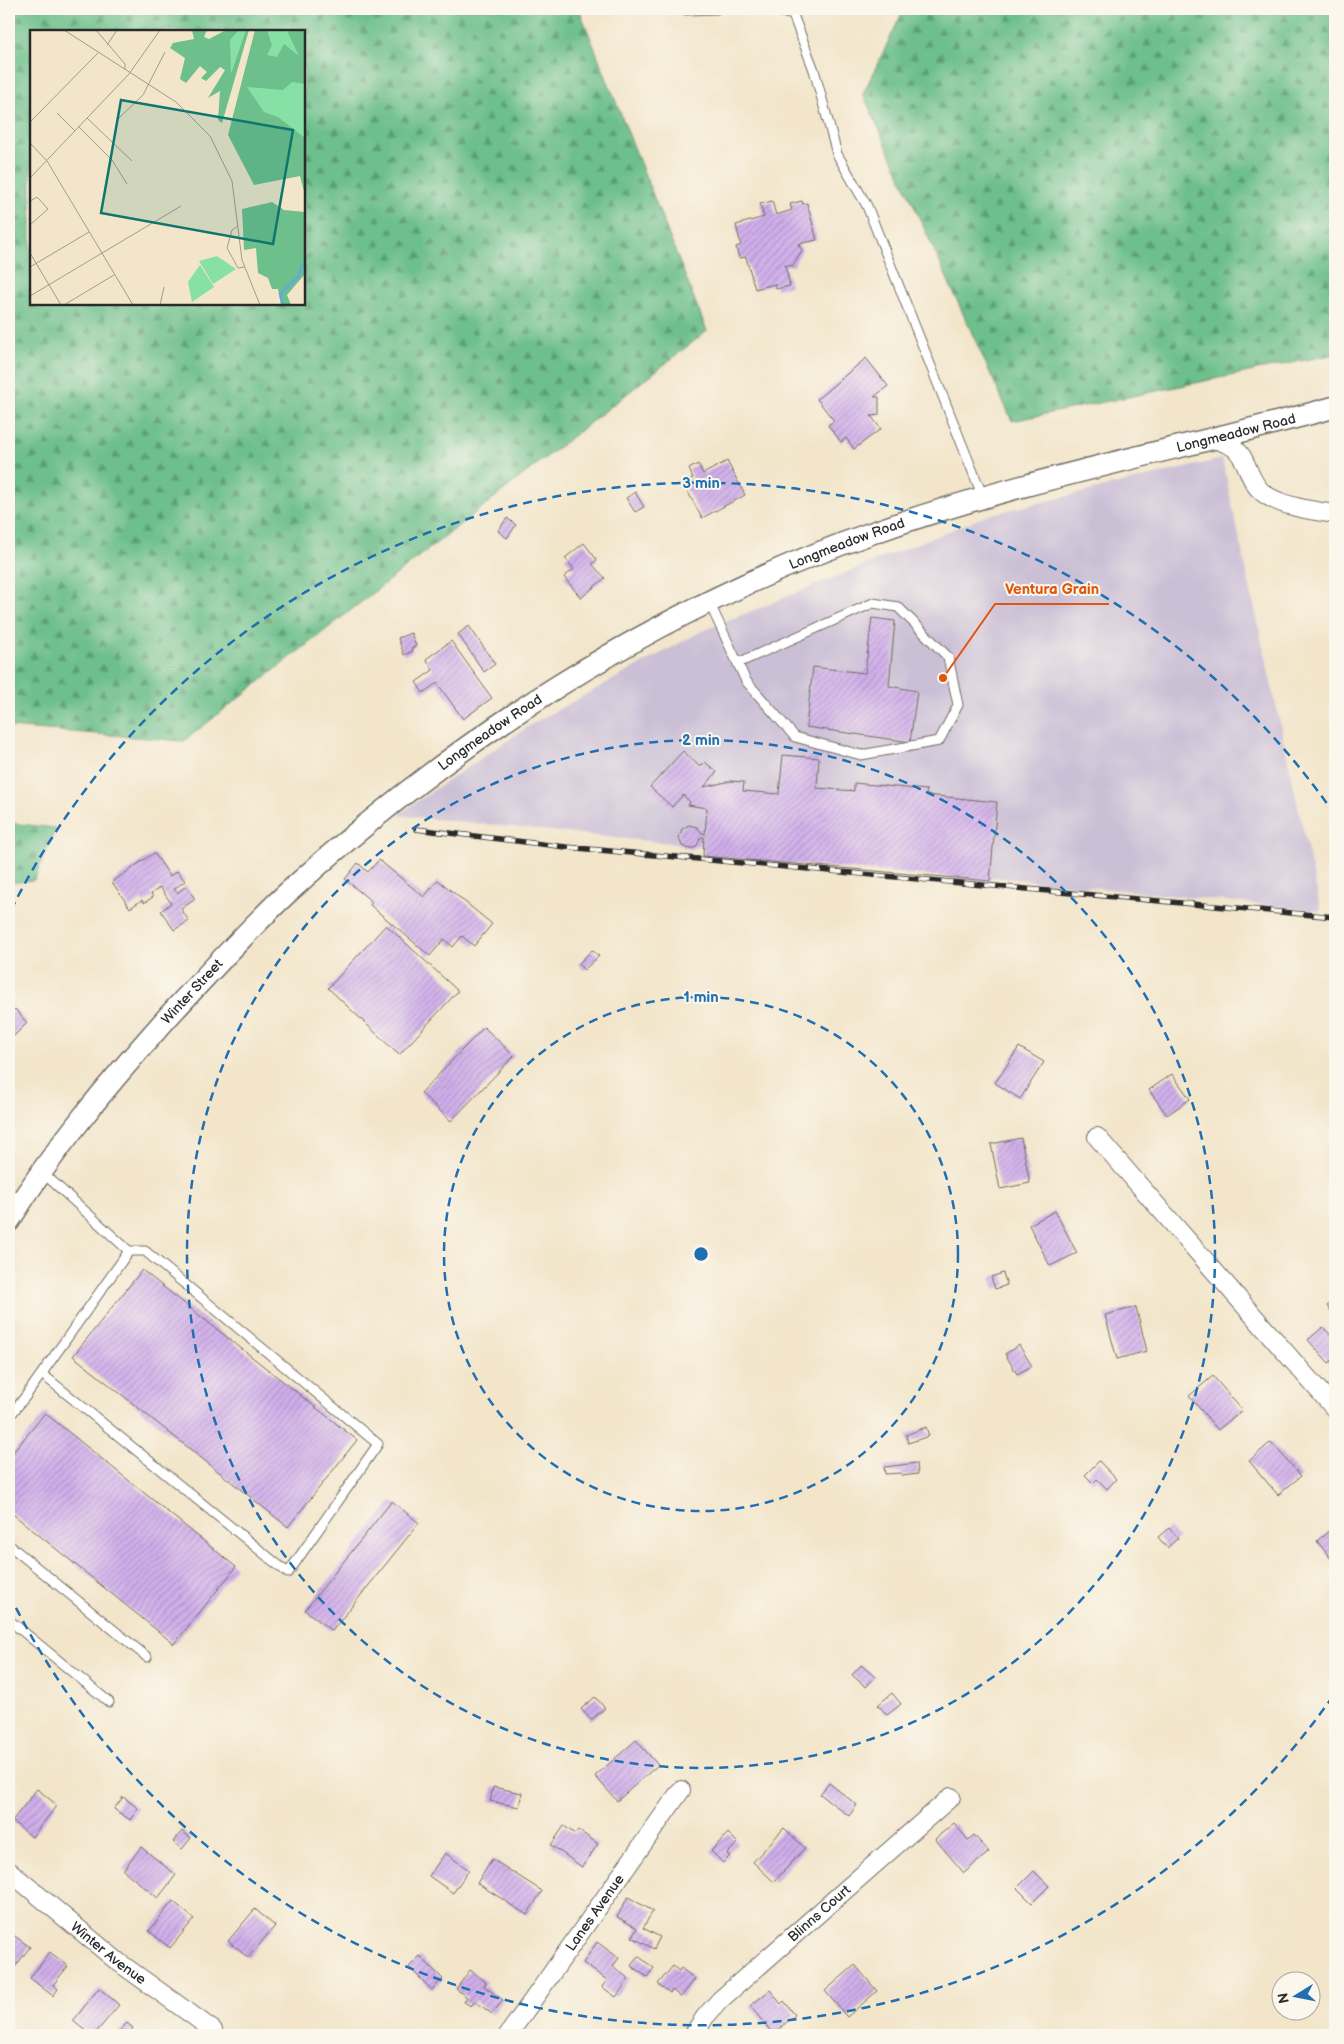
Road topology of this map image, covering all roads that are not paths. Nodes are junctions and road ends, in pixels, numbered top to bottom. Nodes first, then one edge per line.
1 (683, 9) edge
2 (717, 9) edge
3 (770, 9) edge
4 (1335, 407) edge
5 (1212, 438) junction
6 (983, 498) junction
7 (1335, 514) edge
8 (710, 602) junction
9 (738, 662) junction
10 (407, 793) joint
11 (1097, 1137) dead end
12 (42, 1172) junction
13 (9, 1221) edge
14 (129, 1251) junction
15 (42, 1374) junction
16 (1335, 1409) edge
17 (9, 1417) edge
18 (9, 1545) edge
19 (9, 1620) edge
20 (147, 1657) dead end
21 (109, 1702) dead end
22 (681, 1790) dead end
23 (951, 1797) dead end
24 (9, 1871) edge
25 (213, 2030) dead end
26 (508, 2035) edge
27 (693, 2035) edge

1 - 2 lane
3 - 6 lane
4 - 5 street, Longmeadow Road
5 - 6 street, Longmeadow Road
5 - 7 street
6 - 8 street, Longmeadow Road
8 - 9 lane
8 - 10 street, Longmeadow Road
9 - 9 lane
10 - 12 street, Winter Street
11 - 16 street
12 - 13 street, Winter Street
12 - 14 lane
14 - 15 lane
14 - 15 lane
15 - 17 lane
18 - 20 lane
19 - 21 lane
22 - 26 street, Lanes Avenue
23 - 27 street, Blinns Court
24 - 25 street, Winter Avenue

